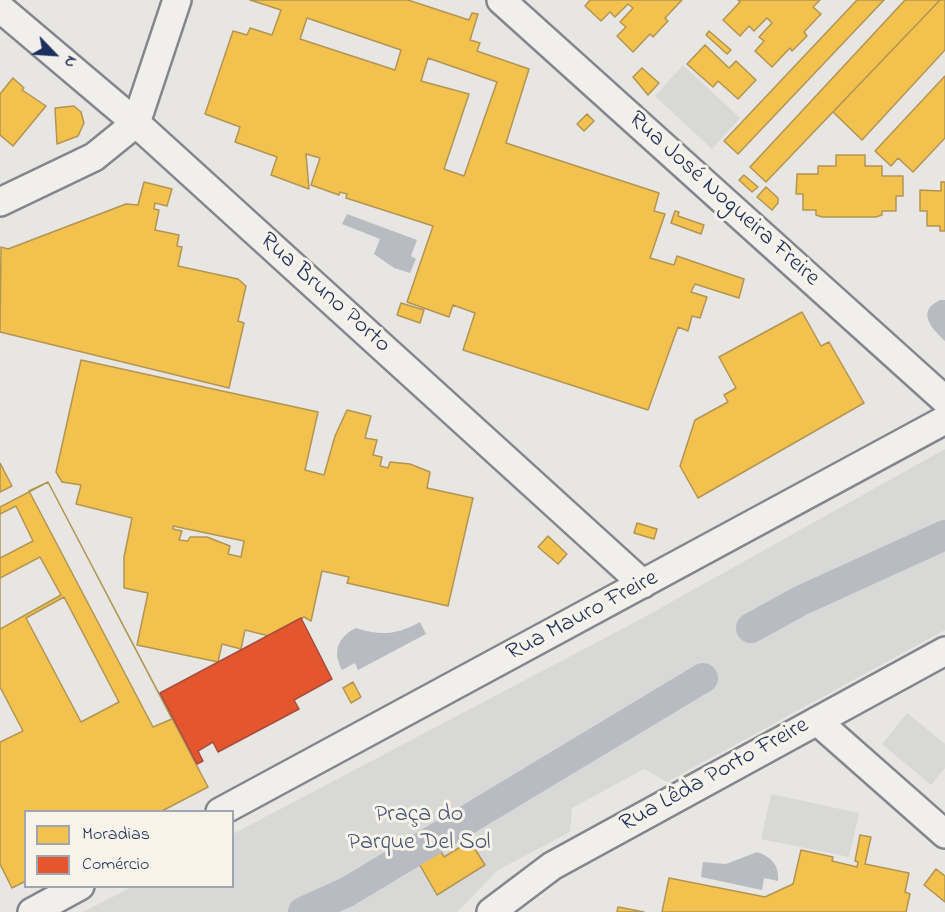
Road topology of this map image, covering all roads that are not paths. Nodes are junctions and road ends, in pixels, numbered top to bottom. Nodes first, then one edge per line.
1 (177, 0) edge
2 (501, 0) edge
3 (0, 8) edge
4 (136, 123) junction
5 (0, 202) edge
6 (945, 400) edge
7 (945, 420) edge
8 (644, 584) junction
9 (945, 651) edge
10 (817, 721) junction
11 (224, 810) edge
12 (945, 834) edge
13 (76, 888) edge
14 (32, 912) edge
15 (491, 912) edge

1 - 4 street
2 - 6 street, Rua José Nogueira Freire
3 - 4 street, Rua Bruno Porto
4 - 5 street
4 - 8 street, Rua Bruno Porto
7 - 8 street, Rua Mauro Freire
8 - 11 street, Rua Mauro Freire
9 - 10 street, Rua Lêda Porto Freire
10 - 12 street
10 - 15 street, Rua Lêda Porto Freire
13 - 14 street

